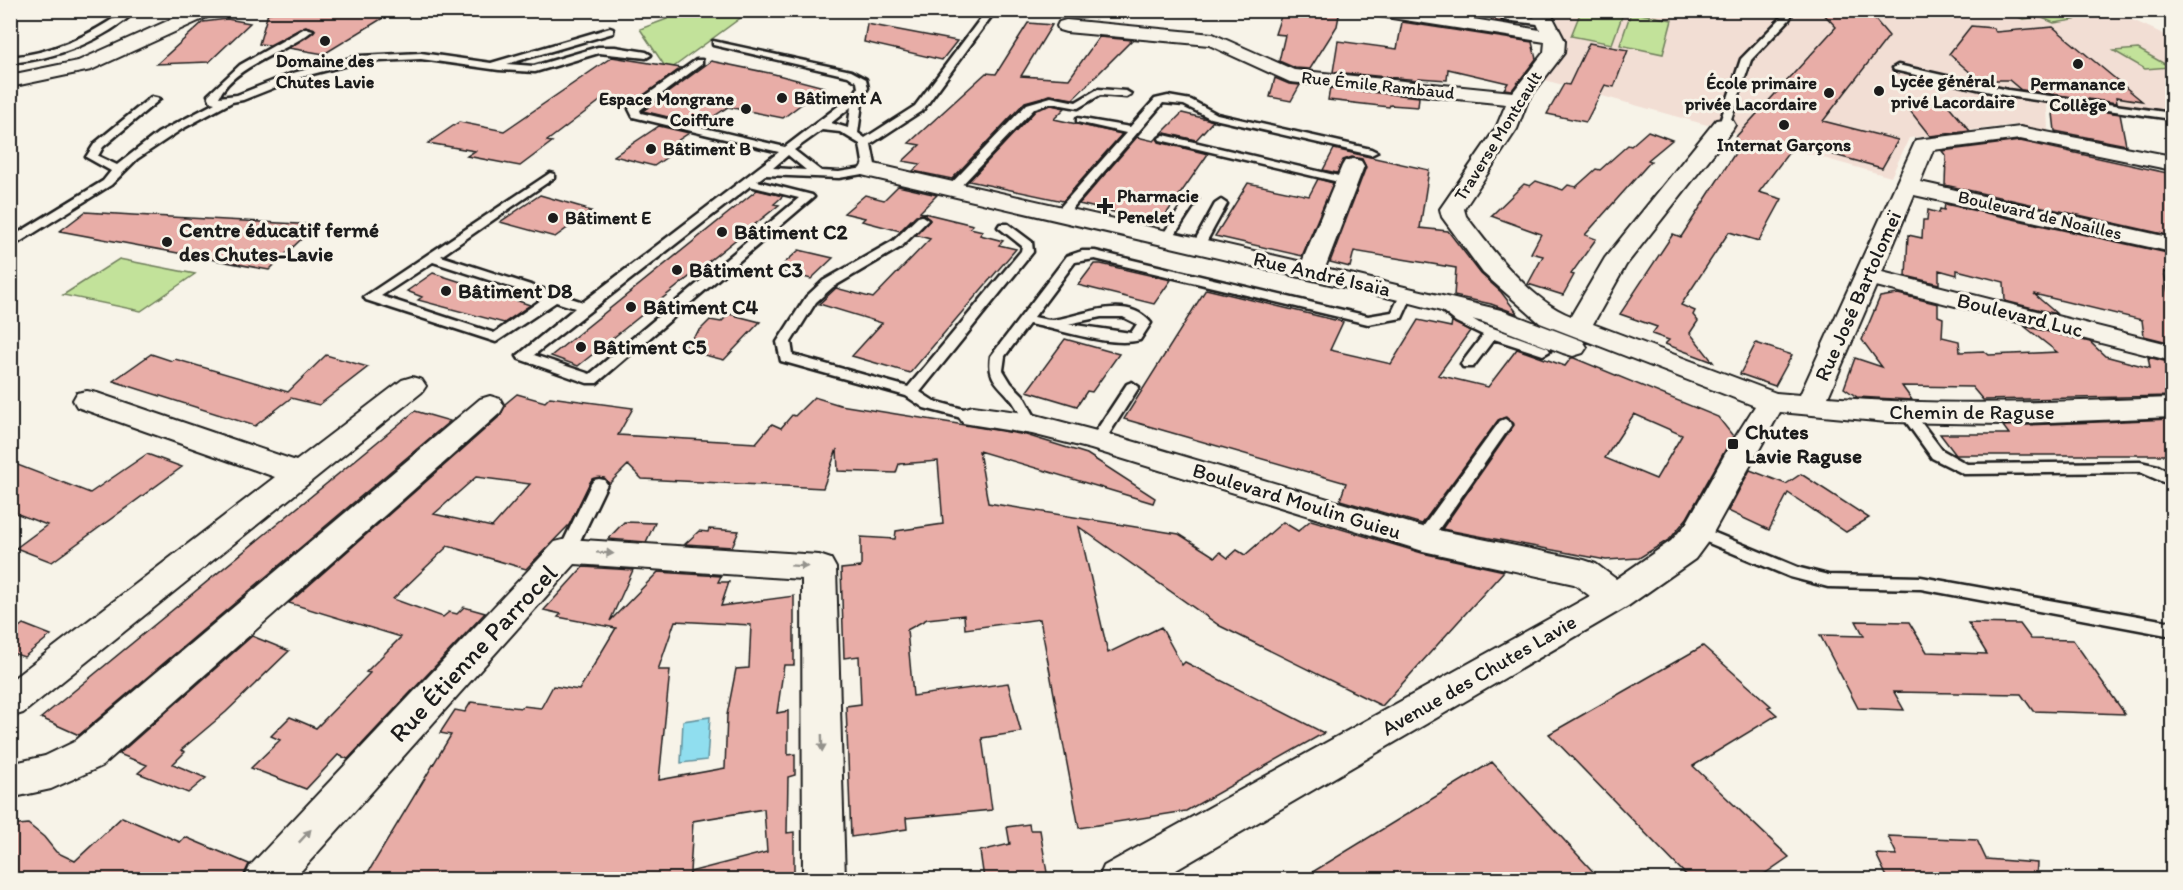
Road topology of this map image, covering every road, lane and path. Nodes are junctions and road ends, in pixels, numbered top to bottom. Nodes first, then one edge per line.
1 (133, 10) edge
2 (208, 10) edge
3 (992, 10) edge
4 (1379, 10) edge
5 (1790, 10) edge
6 (1507, 18) dead end
7 (1546, 23) edge
8 (1066, 26) dead end
9 (308, 30) dead end
10 (610, 31) dead end
11 (716, 43) dead end
12 (646, 55) dead end
13 (10, 60) edge
14 (699, 62) dead end
15 (490, 66) junction
16 (1898, 68) dead end
17 (10, 81) edge
18 (1126, 94) dead end
19 (858, 96) junction
20 (155, 99) dead end
21 (1518, 99) junction
22 (228, 101) junction
23 (2172, 116) edge
24 (1081, 120) dead end
25 (1724, 125) joint
26 (818, 128) junction
27 (1133, 131) junction
28 (853, 132) junction
29 (1164, 138) dead end
30 (865, 142) junction
31 (789, 151) junction
32 (2172, 163) edge
33 (1357, 166) junction
34 (117, 170) junction
35 (870, 170) junction
36 (762, 171) junction
37 (817, 173) junction
38 (550, 176) dead end
39 (748, 182) junction
40 (1907, 186) junction
41 (952, 189) junction
42 (1192, 199) dead end
43 (1221, 204) dead end
44 (1060, 215) junction
45 (922, 220) dead end
46 (1004, 227) dead end
47 (1166, 239) junction
48 (10, 244) edge
49 (2172, 245) edge
50 (1198, 246) junction
51 (431, 257) junction
52 (1311, 272) junction
53 (1868, 276) junction
54 (1407, 294) junction
55 (556, 296) junction
56 (1438, 302) junction
57 (585, 307) junction
58 (1026, 320) junction
59 (1055, 323) junction
60 (1577, 328) junction
61 (1491, 333) junction
62 (1543, 351) dead end
63 (2172, 353) edge
64 (1468, 364) dead end
65 (412, 386) dead end
66 (1132, 387) dead end
67 (911, 393) junction
68 (87, 400) dead end
69 (490, 406) dead end
70 (1810, 406) junction
71 (2172, 408) edge
72 (1767, 411) junction
73 (1906, 412) junction
74 (973, 417) joint
75 (1032, 424) junction
76 (1505, 424) dead end
77 (1097, 441) junction
78 (300, 474) junction
79 (2172, 481) edge
80 (599, 484) dead end
81 (1698, 532) junction
82 (1423, 539) junction
83 (567, 551) junction
84 (1616, 597) junction
85 (2172, 629) edge
86 (10, 702) edge
87 (10, 781) edge
88 (265, 879) edge
89 (824, 879) edge
90 (1119, 879) edge

1 - 13 lane
2 - 17 street
3 - 30 lane
4 - 7 street
5 - 25 lane
6 - 7 lane
7 - 21 street, Traverse Montcault
8 - 21 street, Rue Émile Rambaud
9 - 22 lane
10 - 15 lane
11 - 19 lane
12 - 15 lane
14 - 31 lane
15 - 22 lane
16 - 23 lane
18 - 41 lane
19 - 26 lane
19 - 28 lane
20 - 34 lane
21 - 60 street, Traverse Montcault
22 - 34 lane
24 - 27 lane
25 - 60 street
26 - 28 lane
26 - 31 lane
27 - 33 lane
27 - 44 lane
28 - 30 lane
29 - 33 lane
30 - 35 lane
31 - 36 lane
31 - 37 lane
32 - 40 street, Rue José Bartolomeï
33 - 52 street
34 - 48 lane
35 - 37 lane
35 - 41 street, Rue André Isaïa
36 - 37 lane
36 - 39 lane
38 - 51 lane
39 - 57 lane
39 - 57 lane
40 - 49 street, Boulevard de Noailles
40 - 53 street, Rue José Bartolomeï
41 - 44 street, Rue André Isaïa
42 - 47 lane
43 - 50 lane
44 - 47 street, Rue André Isaïa
45 - 67 lane
46 - 67 lane
47 - 50 street, Rue André Isaïa
50 - 52 street, Rue André Isaïa
51 - 55 lane
51 - 55 lane
52 - 54 street, Rue André Isaïa
53 - 63 street, Boulevard Luc
53 - 70 street, Rue José Bartolomeï
54 - 56 street, Rue André Isaïa
54 - 58 lane
55 - 57 lane
56 - 61 lane
56 - 72 street, Rue André Isaïa
58 - 59 lane
58 - 75 lane
59 - 59 lane
60 - 72 street, Traverse Montcault
61 - 62 lane
61 - 64 lane
65 - 78 street
66 - 77 lane
67 - 74 lane
68 - 78 street
69 - 87 street
70 - 72 street, Chemin de Raguse
70 - 73 street, Chemin de Raguse
71 - 73 street, Chemin de Raguse
72 - 81 street, Avenue des Chutes Lavie
73 - 79 lane
74 - 75 street, Boulevard Moulin Guieu
75 - 77 street, Boulevard Moulin Guieu
76 - 82 lane
77 - 82 street, Boulevard Moulin Guieu
78 - 86 street
80 - 83 lane
81 - 84 street, Avenue des Chutes Lavie
81 - 85 lane
82 - 84 street, Boulevard Moulin Guieu
88 -> 83 street, Rue Étienne Parrocel
83 -> 89 street, Rue Étienne Parrocel
84 - 90 street, Avenue des Chutes Lavie

